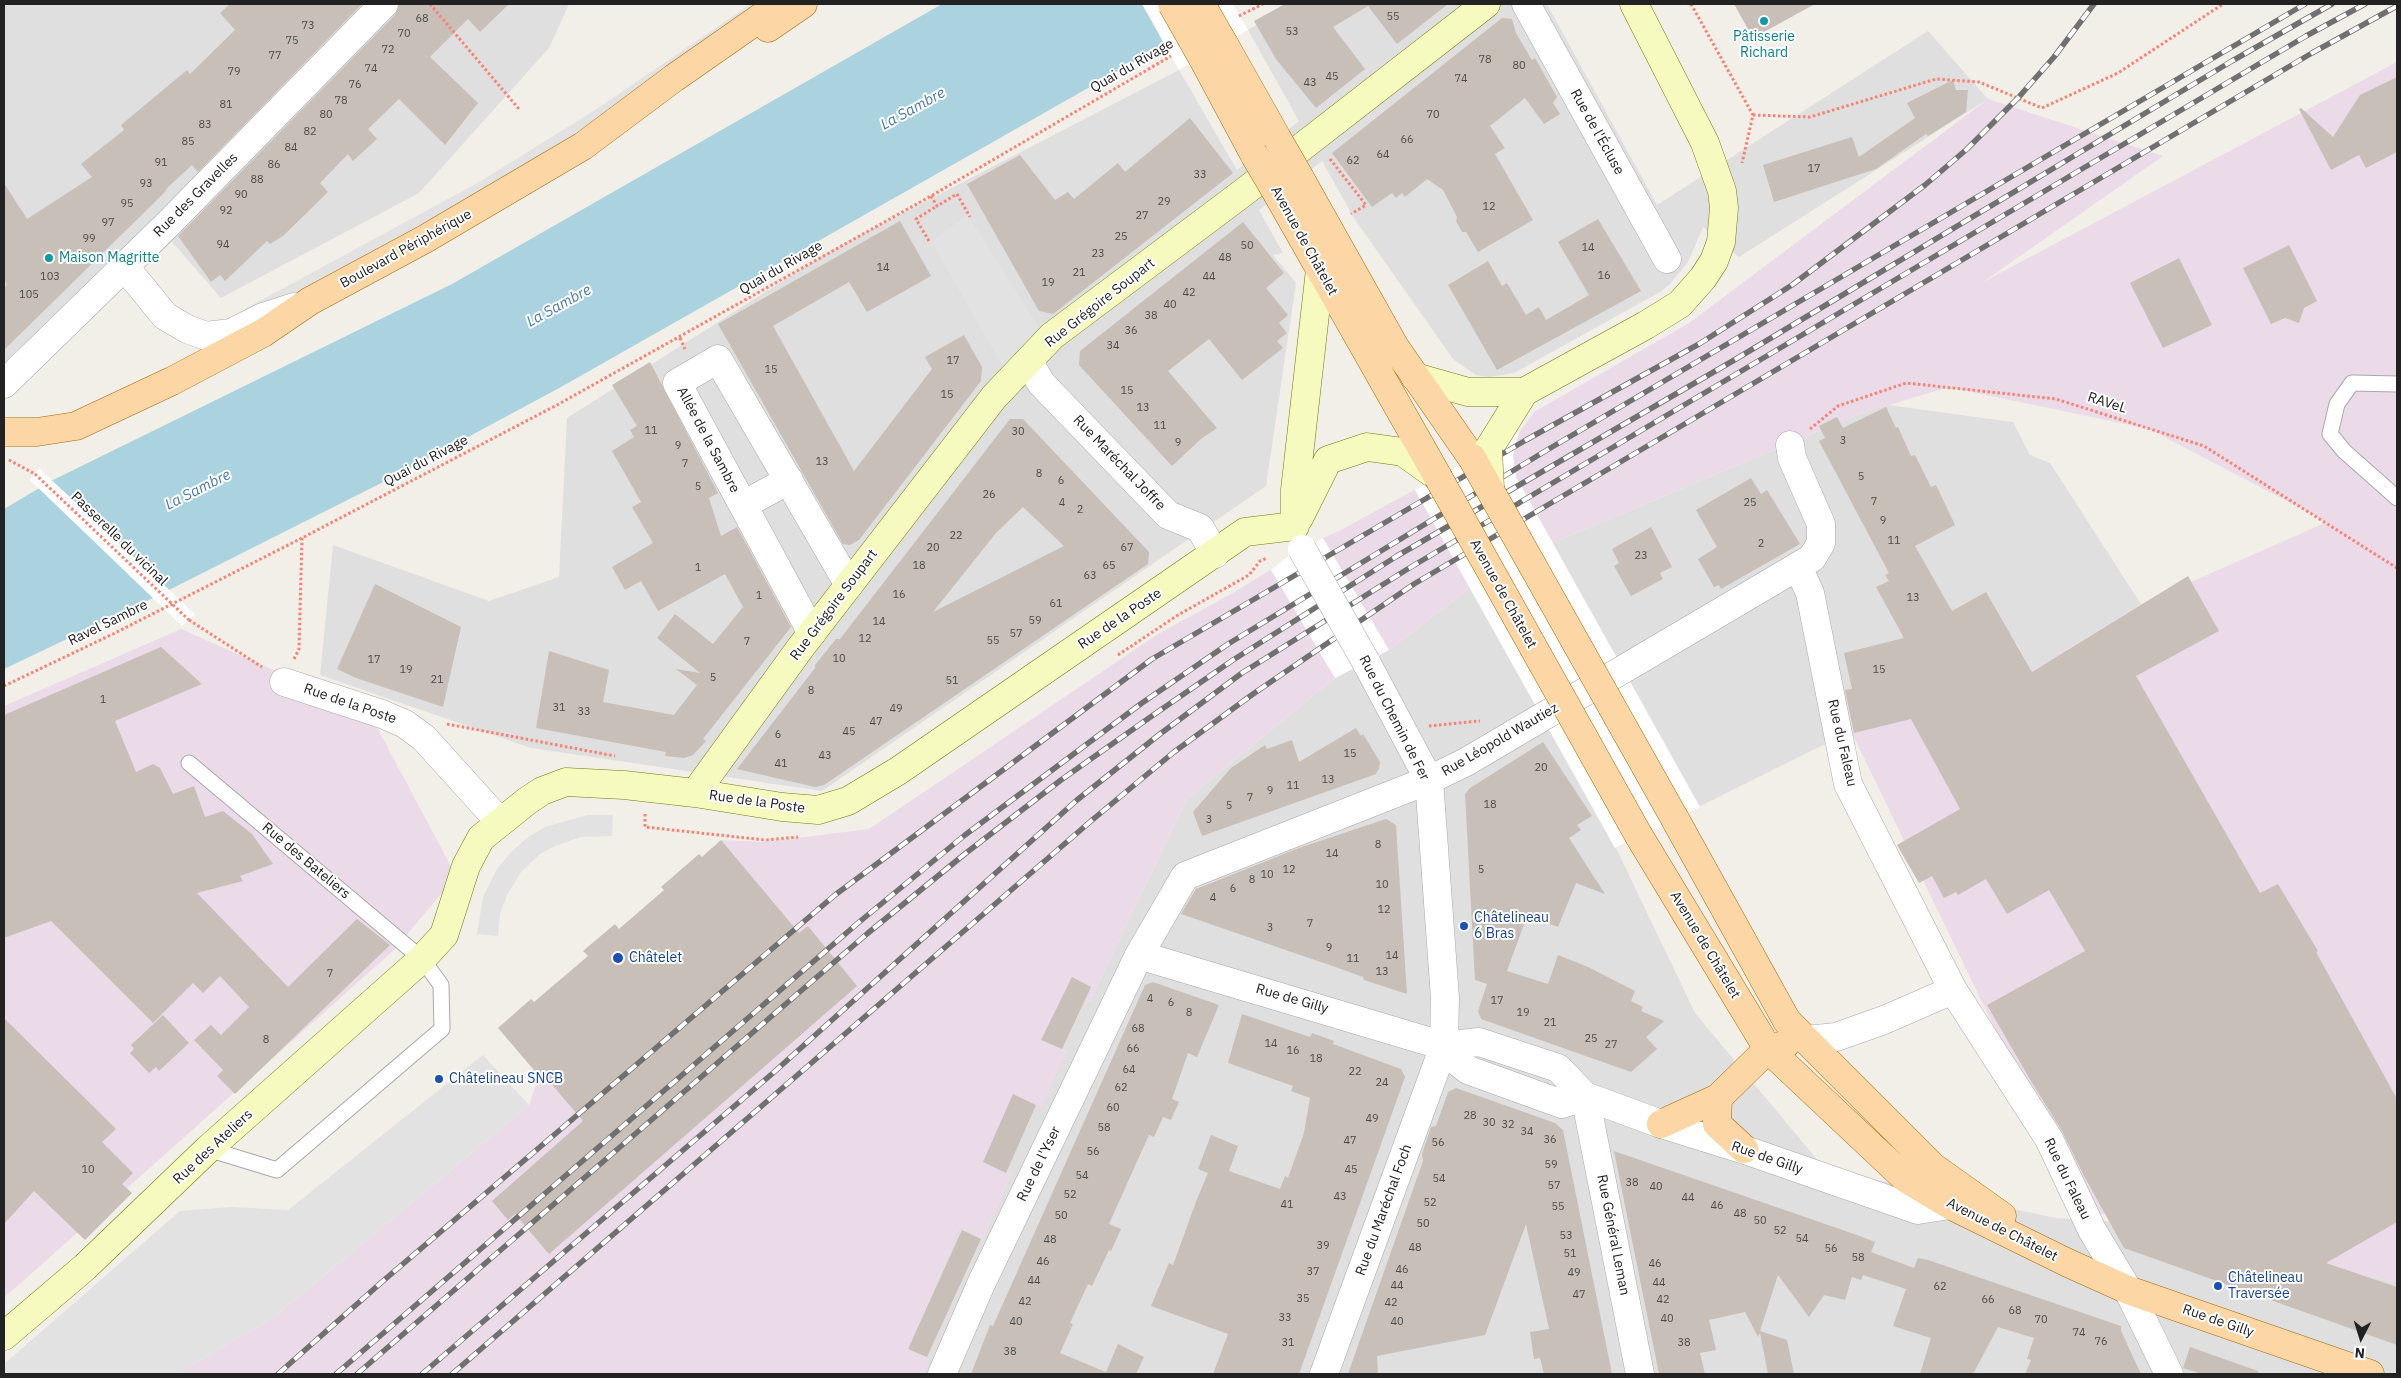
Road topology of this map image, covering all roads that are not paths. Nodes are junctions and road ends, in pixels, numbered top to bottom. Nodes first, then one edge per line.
1 (384, 4) edge
2 (780, 4) edge
3 (803, 4) edge
4 (1172, 4) edge
5 (1201, 4) edge
6 (1486, 4) edge
7 (1526, 4) edge
8 (1634, 4) edge
9 (1213, 50) junction
10 (584, 146) junction
11 (1667, 260) dead end
12 (124, 266) junction
13 (1320, 270) junction
14 (310, 301) junction
15 (1029, 362) junction
16 (1414, 377) junction
17 (4, 384) edge
18 (2397, 384) edge
19 (1524, 392) junction
20 (4, 432) edge
21 (1790, 445) road end
22 (1480, 454) junction
23 (1438, 477) junction
24 (789, 480) junction
25 (2397, 498) edge
26 (743, 505) junction
27 (1298, 538) junction
28 (1215, 554) junction
29 (1798, 568) junction
30 (849, 585) junction
31 (812, 633) junction
32 (284, 682) road end
33 (189, 763) dead end
34 (1429, 780) junction
35 (695, 793) junction
36 (500, 822) junction
37 (1139, 955) junction
38 (422, 959) junction
39 (1953, 990) junction
40 (1806, 1040) junction
41 (1444, 1046) junction
42 (1768, 1049) junction
43 (1585, 1096) junction
44 (1718, 1098) junction
45 (1661, 1124) junction
46 (208, 1149) junction
47 (1744, 1149) junction
48 (1950, 1205) junction
49 (2068, 1263) junction
50 (2128, 1290) junction
51 (4, 1336) edge
52 (942, 1374) edge
53 (1324, 1374) edge
54 (1640, 1374) edge
55 (2169, 1374) edge
56 (2370, 1374) edge

1 - 12 street, Rue des Gravelles
2 - 10 main road, Boulevard Périphérique
3 - 10 main road
4 - 9 main road, Avenue de Châtelet, bridge
5 - 9 main road, Avenue de Châtelet, bridge
6 - 15 street, Rue Grégoire Soupart
7 - 11 street, Rue de l'Écluse
8 - 19 street
9 - 13 main road, Avenue de Châtelet, bridge
9 - 16 main road, Avenue de Châtelet, bridge
10 - 14 main road, Boulevard Périphérique
12 - 14 street
12 - 17 street, Rue des Gravelles
13 - 23 main road, Avenue de Châtelet
13 - 27 street
14 - 20 main road, Boulevard Périphérique
15 - 28 street, Rue Maréchal Joffre
15 - 30 street, Rue Grégoire Soupart
16 - 19 street
16 - 22 main road, Avenue de Châtelet
18 - 25 lane
19 - 22 street
21 - 29 street, Rue Léopold Wautiez
22 - 40 main road, Avenue de Châtelet, bridge
23 - 27 street
23 - 42 main road, Avenue de Châtelet, bridge
24 - 26 street, Allée de la Sambre
24 - 26 street, Allée de la Sambre
24 - 30 street, Allée de la Sambre
26 - 31 street, Allée de la Sambre
27 - 28 street, Rue de la Poste
27 - 34 street, Rue du Chemin de Fer, bridge
28 - 35 street, Rue de la Poste
29 - 34 street, Rue Léopold Wautiez
29 - 39 street, Rue du Faleau
30 - 31 street, Rue Grégoire Soupart
31 - 35 street, Rue Grégoire Soupart
32 - 36 street, Rue de la Poste
33 - 38 lane, Rue des Bateliers
34 - 37 street, Rue Léopold Wautiez
34 - 41 street, Rue du Chemin de Fer
35 - 36 street, Rue de la Poste
36 - 38 street, Rue des Ateliers
37 - 41 street, Rue de Gilly
37 - 52 street, Rue de l'Yser
38 - 46 street, Rue des Ateliers
38 - 46 lane, Rue des Bateliers
39 - 40 street
39 - 50 street, Rue du Faleau
40 - 42 main road
40 - 49 main road, Avenue de Châtelet
41 - 43 street, Rue de Gilly
41 - 53 street, Rue du Maréchal Foch
42 - 44 main road
42 - 48 main road, Avenue de Châtelet
43 - 45 street, Rue de Gilly
43 - 54 street, Rue Général Leman
44 - 45 main road
44 - 47 main road
45 - 47 street, Rue de Gilly
46 - 51 street, Rue des Ateliers
47 - 48 street, Rue de Gilly
48 - 49 main road, Avenue de Châtelet
49 - 50 main road, Rue de Gilly
50 - 55 street, Rue du Faleau
50 - 56 main road, Rue de Gilly

